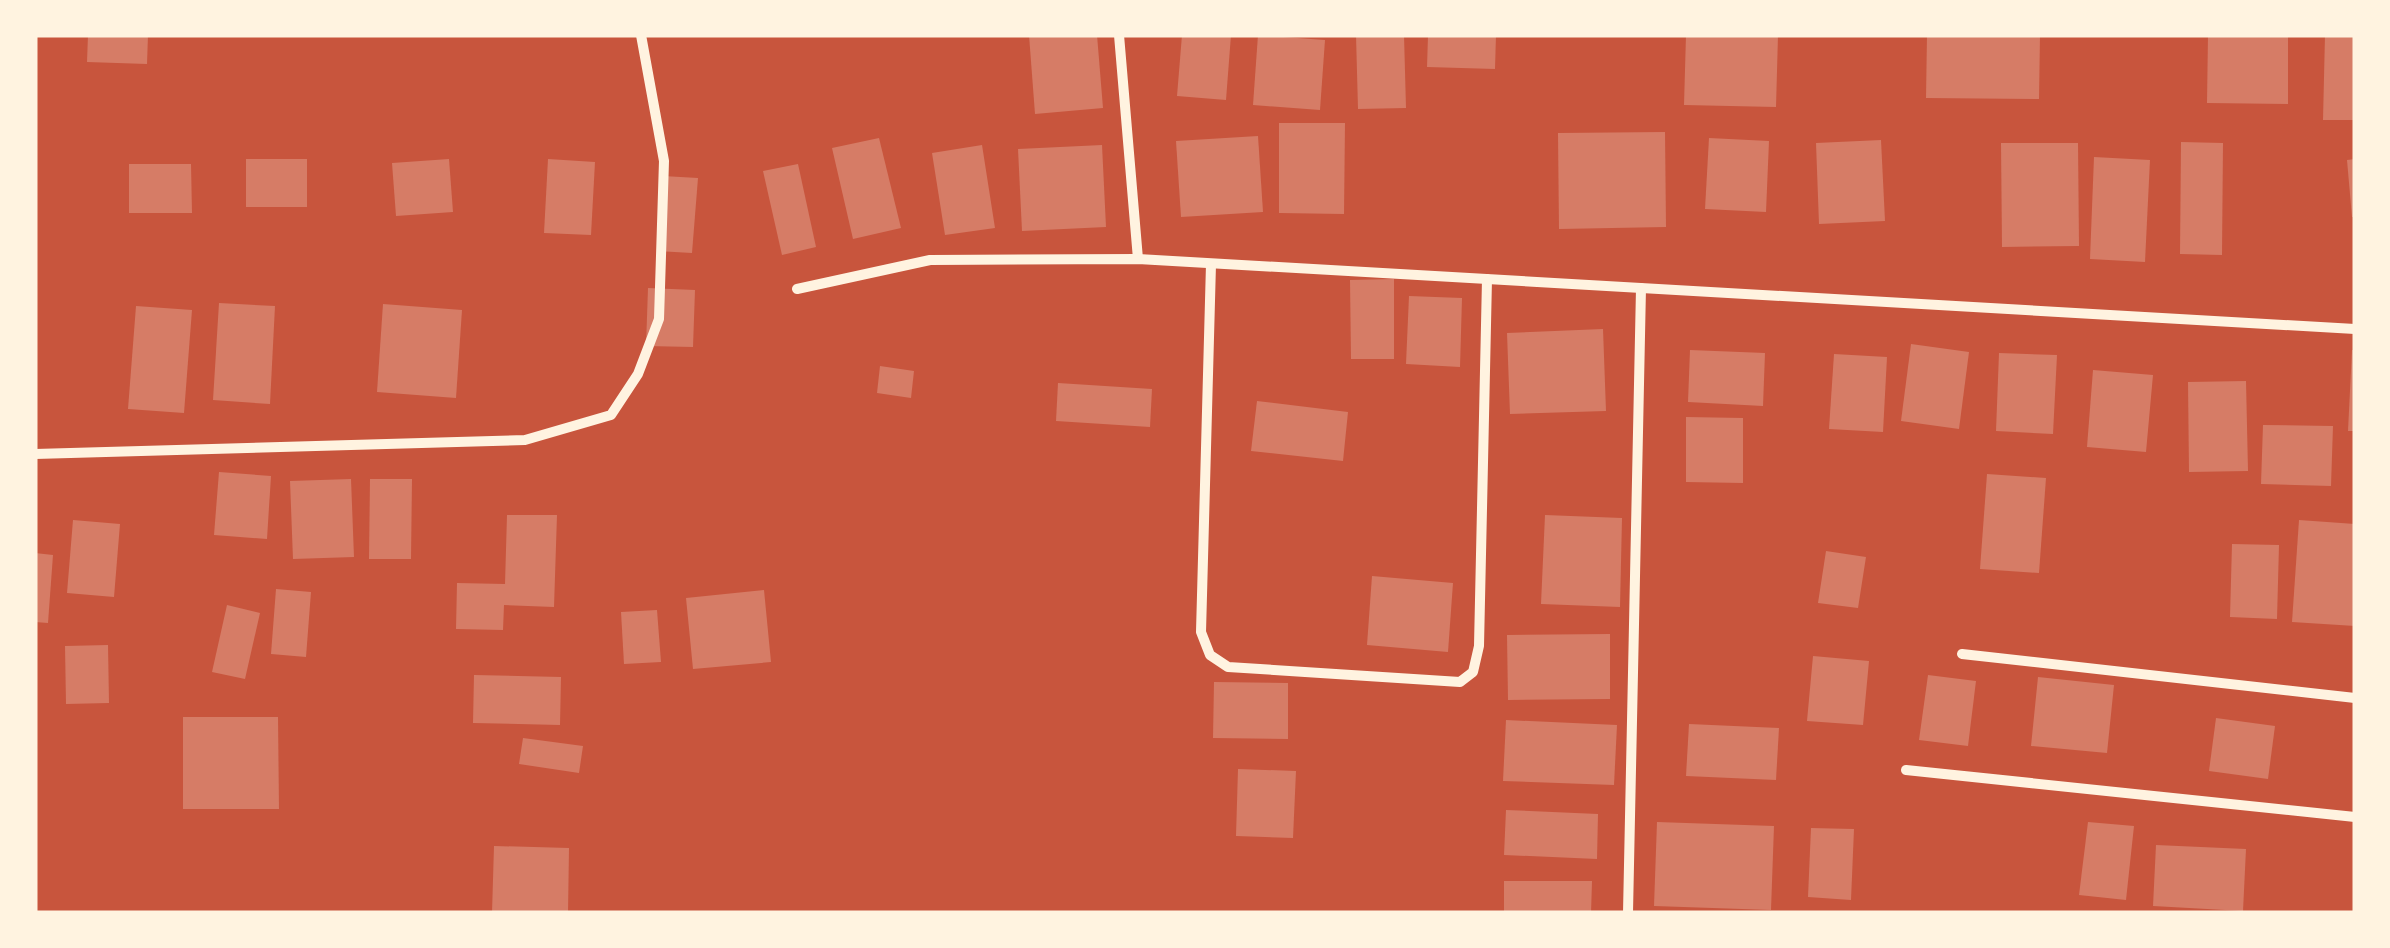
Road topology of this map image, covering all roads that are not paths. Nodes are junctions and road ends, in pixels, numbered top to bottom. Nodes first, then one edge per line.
1 (641, 35) edge
2 (1119, 35) edge
3 (1138, 260) junction
4 (1210, 264) junction
5 (1487, 279) junction
6 (1640, 288) junction
7 (797, 289) dead end
8 (2355, 329) edge
9 (35, 454) edge
10 (1962, 654) dead end
11 (2355, 698) edge
12 (1906, 770) dead end
13 (2355, 817) edge
14 (1628, 913) edge

1 - 9 street
2 - 3 street
3 - 4 street
3 - 7 street
4 - 5 street
4 - 5 street
5 - 6 street
6 - 8 street
6 - 14 street
10 - 11 street
12 - 13 street

